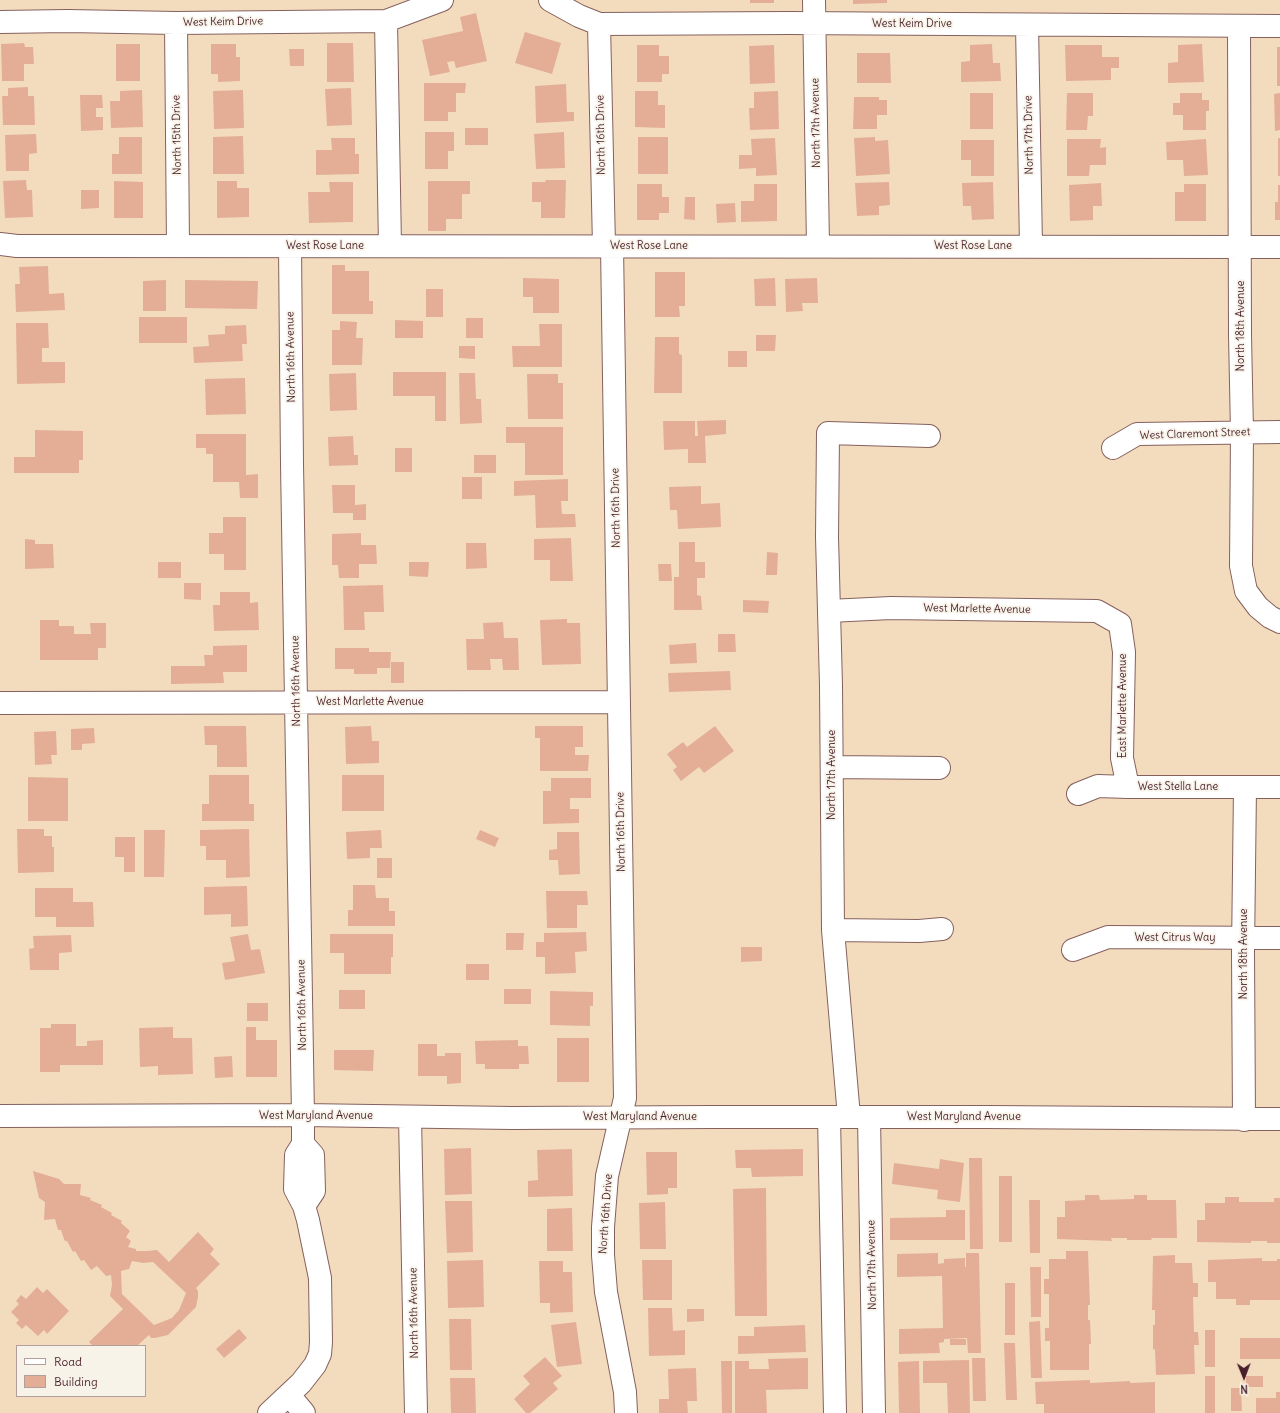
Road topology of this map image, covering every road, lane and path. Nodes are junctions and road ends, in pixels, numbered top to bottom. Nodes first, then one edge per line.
1 (442, 0) edge
2 (550, 0) edge
3 (814, 0) edge
4 (386, 21) junction
5 (0, 22) edge
6 (176, 23) junction
7 (814, 23) junction
8 (599, 24) junction
9 (1028, 25) junction
10 (1239, 26) junction
11 (1280, 26) edge
12 (178, 246) junction
13 (290, 246) junction
14 (390, 246) junction
15 (608, 246) junction
16 (818, 246) junction
17 (1031, 246) junction
18 (1241, 246) junction
19 (6, 247) edge
20 (1280, 247) edge
21 (1242, 432) junction
22 (1280, 432) edge
23 (929, 436) dead end
24 (1113, 448) dead end
25 (830, 611) junction
26 (1275, 620) edge
27 (1120, 624) joint
28 (296, 702) junction
29 (619, 702) junction
30 (0, 703) edge
31 (832, 767) junction
32 (939, 768) dead end
33 (1128, 787) junction
34 (1280, 787) edge
35 (1245, 788) junction
36 (1078, 794) dead end
37 (942, 929) dead end
38 (833, 930) junction
39 (1244, 938) junction
40 (1280, 938) edge
41 (1073, 950) dead end
42 (303, 1115) junction
43 (0, 1116) edge
44 (410, 1117) junction
45 (849, 1117) junction
46 (621, 1118) junction
47 (1244, 1120) junction
48 (1280, 1120) edge
49 (289, 1395) junction
50 (269, 1413) edge
51 (304, 1413) edge
52 (416, 1413) edge
53 (626, 1413) edge
54 (835, 1413) edge
55 (874, 1413) edge

1 - 4 street, West Keim Drive
2 - 8 street, West Keim Drive
3 - 7 street, North 17th Avenue
4 - 6 street, West Keim Drive
4 - 14 street
5 - 6 street, West Keim Drive
6 - 12 street, North 15th Drive
7 - 8 street, West Keim Drive
7 - 9 street, West Keim Drive
7 - 16 street, North 17th Avenue
8 - 15 street, North 16th Drive
9 - 10 street, West Keim Drive
9 - 17 street, North 17th Drive
10 - 11 street, West Keim Drive
10 - 18 street, North 18th Avenue
12 - 13 street, West Rose Lane
12 - 19 street, West Rose Lane
13 - 14 street, West Rose Lane
13 - 28 street, North 16th Avenue
14 - 15 street, West Rose Lane
15 - 16 street, West Rose Lane
15 - 29 street, North 16th Drive
16 - 17 street, West Rose Lane
17 - 18 street, West Rose Lane
18 - 20 street, West Rose Lane
18 - 21 street, North 18th Avenue
21 - 22 street, West Claremont Street
21 - 24 street, West Claremont Street
21 - 26 street, North 18th Avenue
23 - 25 street, North 17th Avenue
25 - 27 street, West Marlette Avenue
25 - 31 street, North 17th Avenue
27 - 33 street, East Marlette Avenue
28 - 29 street, West Marlette Avenue
28 - 30 street, West Marlette Avenue
28 - 42 street, North 16th Avenue
29 - 46 street, North 16th Drive
31 - 32 street
31 - 38 street, North 17th Avenue
33 - 35 street, West Stella Lane
33 - 36 street, West Stella Lane
34 - 35 street, West Stella Lane
35 - 39 street, North 18th Avenue
37 - 38 street
38 - 45 street, North 17th Avenue
39 - 40 street, West Citrus Way
39 - 41 street, West Citrus Way
39 - 47 street, North 18th Avenue
42 - 43 street, West Maryland Avenue
42 - 44 street, West Maryland Avenue
42 - 49 street
44 - 46 street, West Maryland Avenue
44 - 52 street, North 16th Avenue
45 - 46 street, West Maryland Avenue
45 - 47 street, West Maryland Avenue
45 - 54 street, North 17th Avenue
45 - 55 street, North 17th Avenue
46 - 53 street, North 16th Drive
47 - 48 street, West Maryland Avenue
49 - 50 street
49 - 51 street

